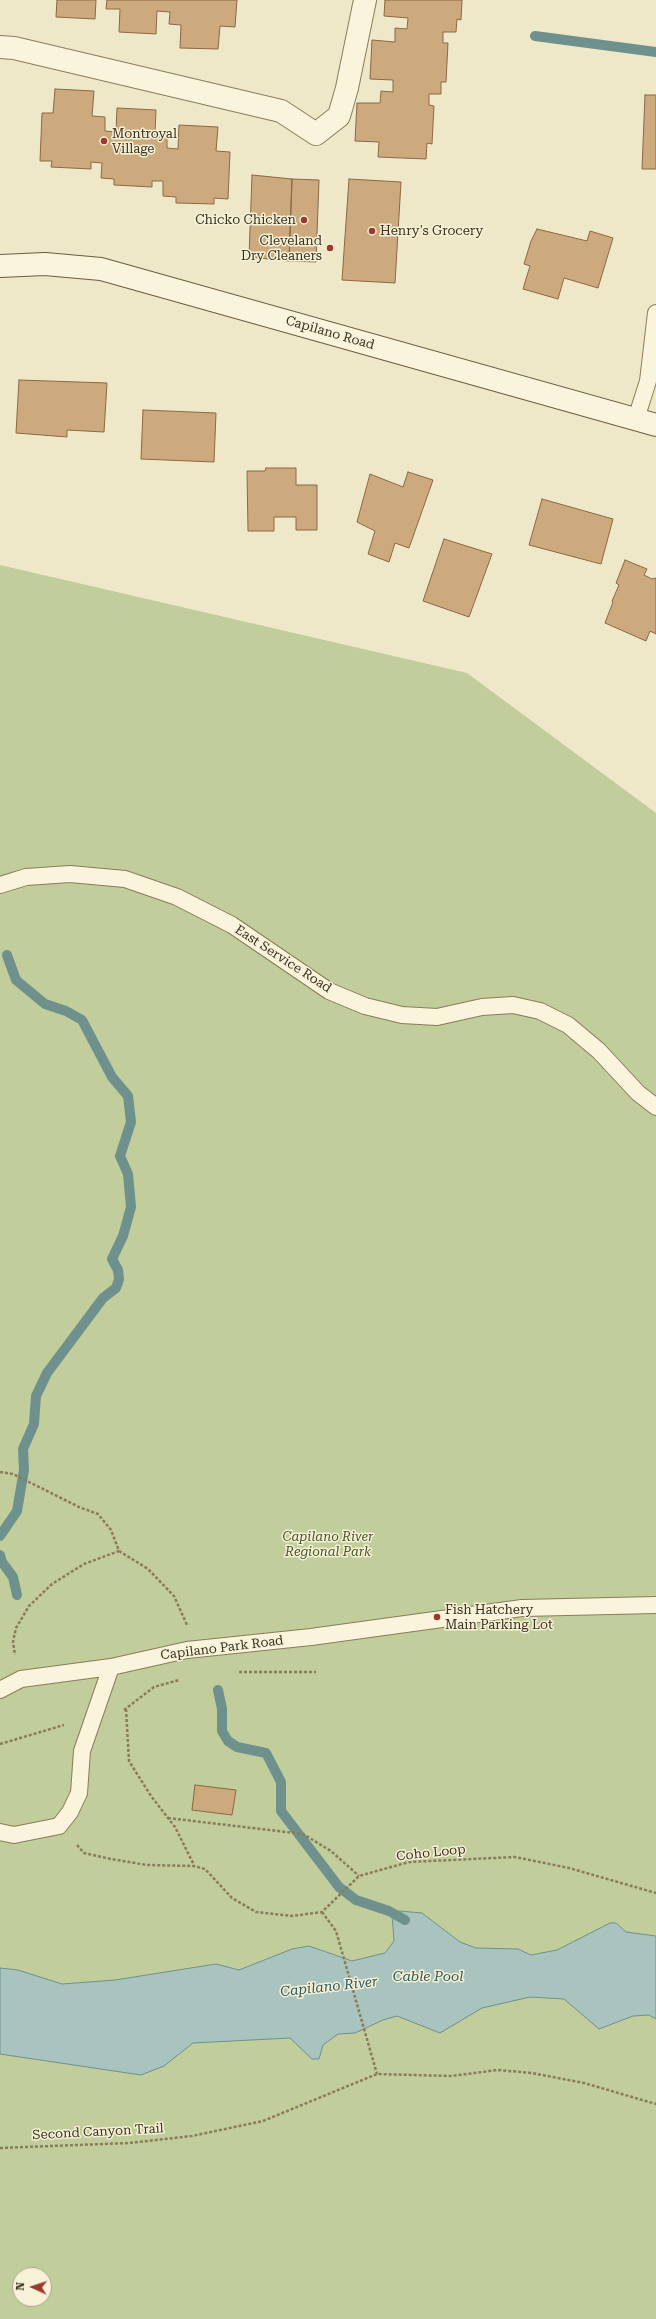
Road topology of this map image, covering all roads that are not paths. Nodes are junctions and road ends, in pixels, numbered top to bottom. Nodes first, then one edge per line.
1 (364, 0) edge
2 (0, 47) edge
3 (0, 266) edge
4 (656, 313) edge
5 (646, 422) edge
6 (0, 885) edge
7 (656, 1107) edge
8 (656, 1605) edge
9 (111, 1666) junction
10 (0, 1690) edge
11 (0, 1832) edge

1 - 2 main road
3 - 5 main road, Capilano Road
4 - 5 lane
6 - 7 lane, East Service Road
8 - 9 lane, Capilano Park Road
9 - 10 lane, Capilano Park Road
9 - 11 lane

